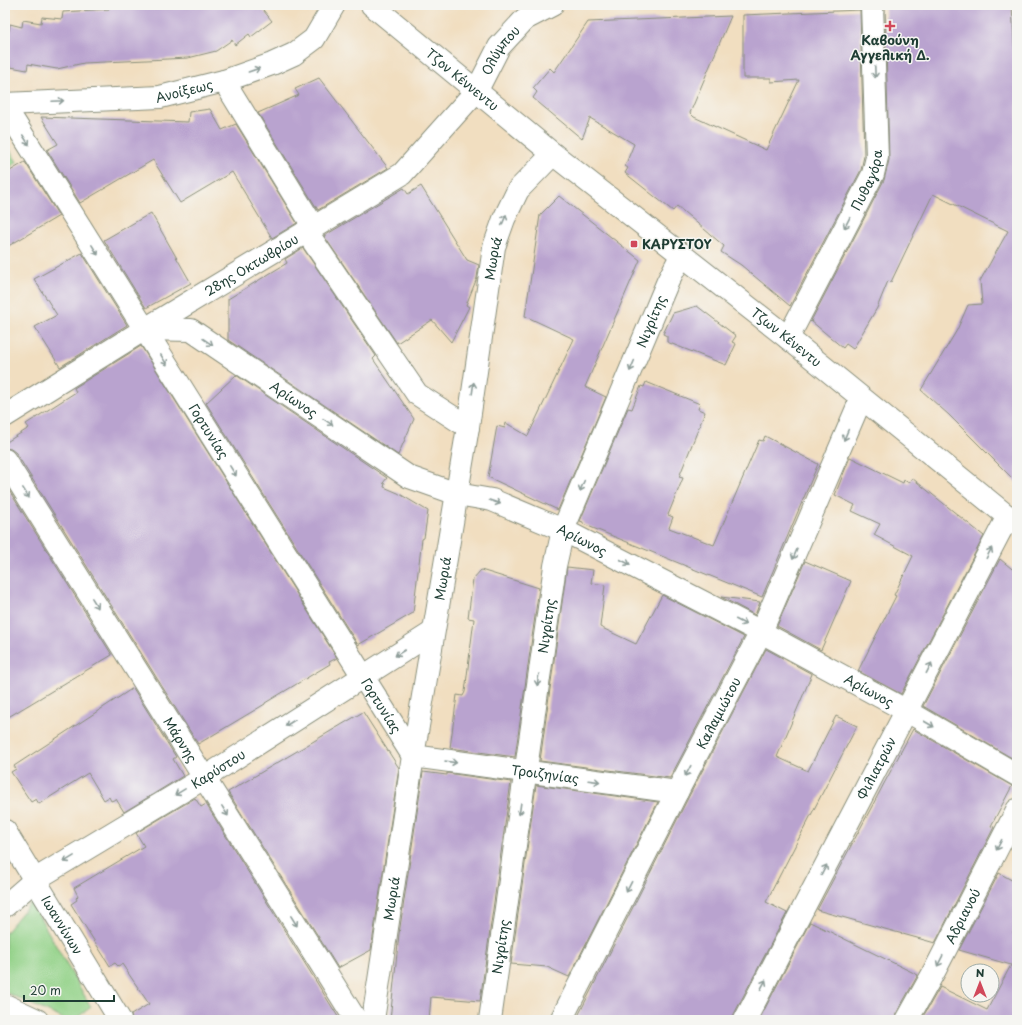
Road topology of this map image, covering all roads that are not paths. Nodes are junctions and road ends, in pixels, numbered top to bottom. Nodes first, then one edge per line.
1 (334, 5) edge
2 (372, 5) edge
3 (552, 5) edge
4 (872, 5) edge
5 (224, 81) junction
6 (476, 90) junction
7 (5, 104) edge
8 (5, 107) edge
9 (552, 154) junction
10 (310, 229) junction
11 (682, 254) junction
12 (145, 329) junction
13 (788, 338) junction
14 (862, 399) junction
15 (5, 416) edge
16 (468, 427) junction
17 (5, 460) edge
18 (457, 494) junction
19 (1012, 520) edge
20 (563, 530) junction
21 (433, 632) junction
22 (761, 632) junction
23 (362, 677) junction
24 (907, 711) junction
25 (413, 756) junction
26 (525, 772) junction
27 (1017, 775) edge
28 (204, 778) junction
29 (677, 792) junction
30 (1017, 810) edge
31 (5, 831) edge
32 (36, 879) junction
33 (5, 906) edge
34 (5, 1005) edge
35 (37, 1020) edge
36 (120, 1020) edge
37 (356, 1020) edge
38 (373, 1020) edge
39 (490, 1020) edge
40 (561, 1020) edge
41 (745, 1020) edge
42 (907, 1020) edge

5 -> 1 street, Ανοίξεως
2 - 6 street, Τζον Κέννεντυ
3 - 6 street, Ολύμπου
4 -> 13 street, Πυθαγόρα
7 -> 5 street, Ανοίξεως
5 - 10 street
6 - 9 street, Τζον Κέννεντυ
6 - 10 street, 28ης Οκτωβρίου
8 -> 12 street, Γορτυνίας
9 - 11 street, Τζων Κένεντυ
16 -> 9 street, Μωριά
10 - 12 street, 28ης Οκτωβρίου
10 - 16 street
11 - 13 street, Τζων Κένεντυ
11 -> 20 street, Νιγρίτης
12 - 15 street, 28ης Οκτωβρίου
12 -> 18 street, Αρίωνος
12 -> 23 street, Γορτυνίας
13 - 14 street, Τζων Κένεντυ
14 - 19 street, Τζων Κένεντυ
14 -> 22 street, Καλαμιώτου
16 - 18 street, Μωριά
17 -> 28 street, Μάρνης
18 -> 20 street, Αρίωνος
18 - 21 street, Μωριά
24 -> 19 street, Φιλιατρών
20 -> 22 street, Αρίωνος
20 -> 26 street, Νιγρίτης
21 -> 23 street, Καρύστου
21 - 25 street, Μωριά
22 - 24 street, Αρίωνος
22 -> 29 street, Καλαμιώτου
23 - 25 street, Γορτυνίας
23 -> 28 street, Καρύστου
24 -> 27 street, Αρίωνος
41 -> 24 street, Φιλιατρών
25 -> 26 street, Τροιζηνίας
25 - 38 street, Μωριά
26 -> 29 street, Τροιζηνίας
26 -> 39 street, Νιγρίτης
28 -> 32 street, Καρύστου
28 -> 37 street, Μάρνης
29 -> 40 street, Καλαμιώτου
30 -> 42 street, Αδριανού
31 - 32 street, Ιωαννίνων
32 - 33 street, Καρύστου
32 - 36 street, Ιωαννίνων
34 - 35 street

